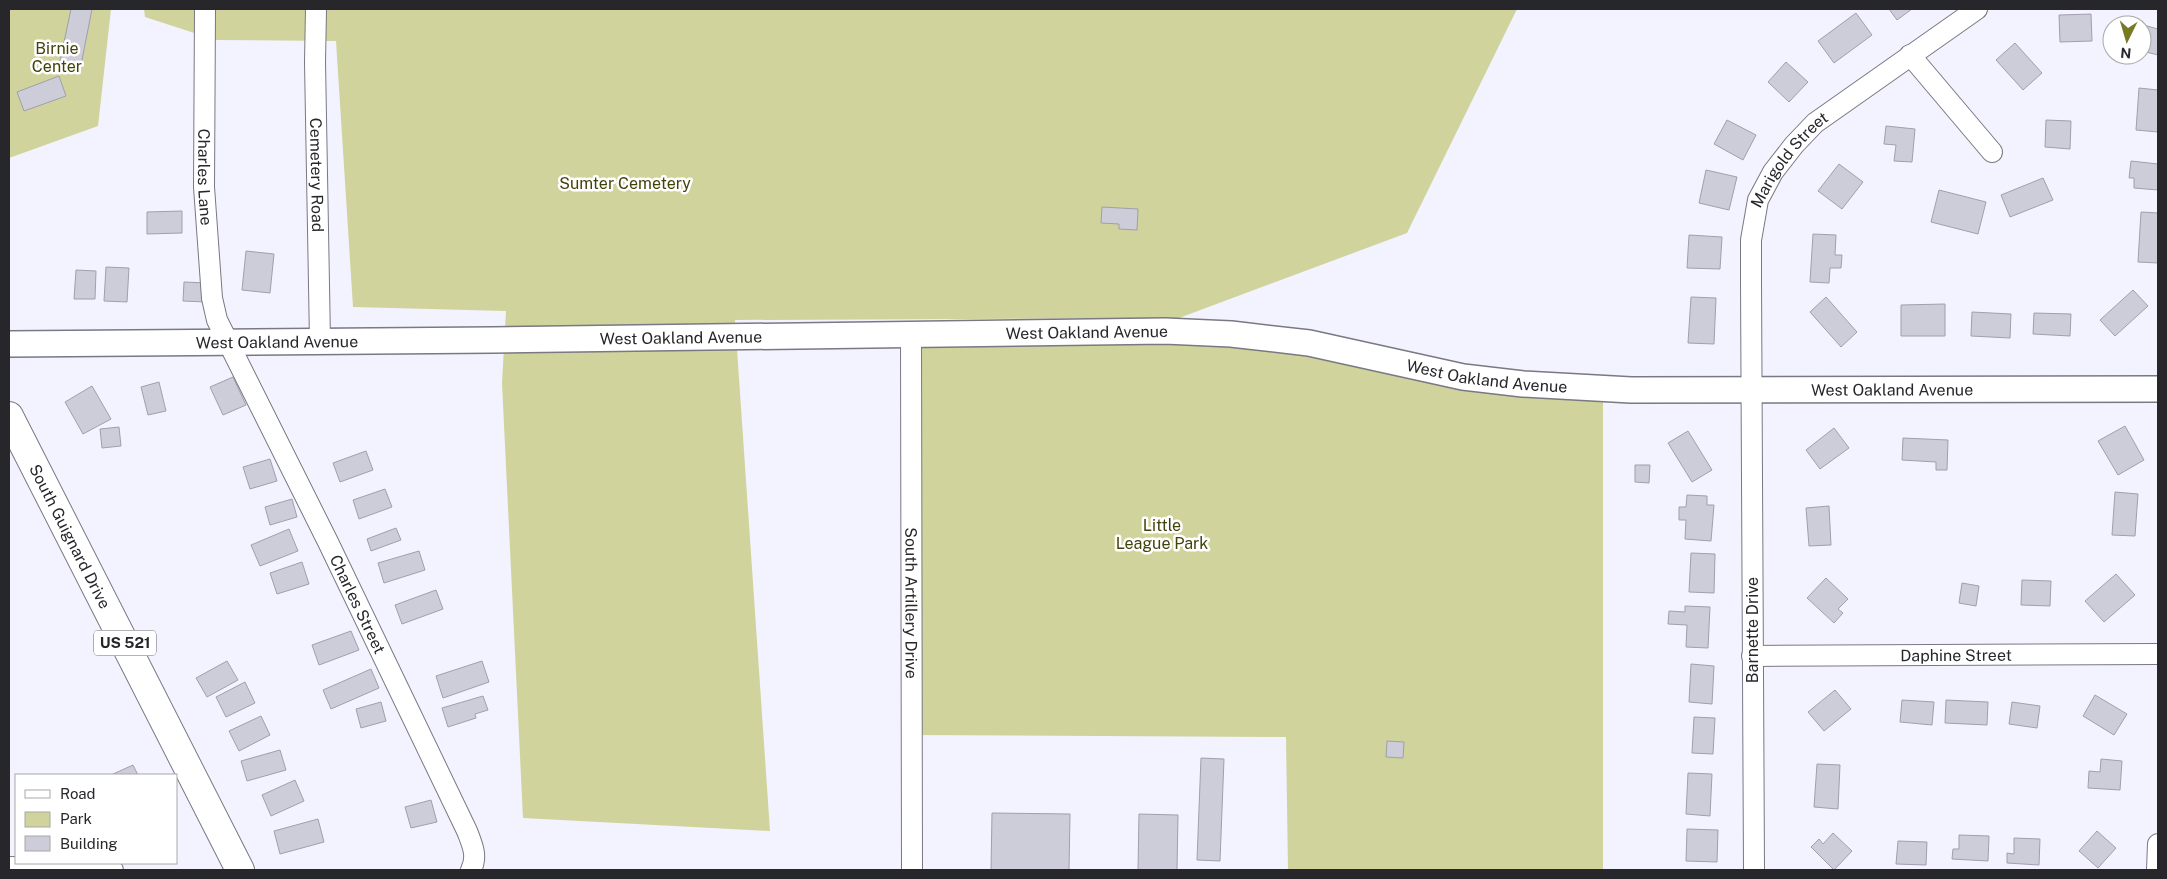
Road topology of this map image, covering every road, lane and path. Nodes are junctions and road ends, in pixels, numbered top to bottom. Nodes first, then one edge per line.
1 (205, 9) edge
2 (316, 9) edge
3 (1977, 9) edge
4 (1910, 55) junction
5 (1992, 152) dead end
6 (911, 334) junction
7 (320, 341) junction
8 (227, 342) junction
9 (9, 344) edge
10 (2158, 389) edge
11 (1751, 390) junction
12 (9, 416) edge
13 (2158, 654) edge
14 (1752, 656) junction
15 (2158, 844) edge
16 (15, 868) edge
17 (113, 870) edge
18 (240, 870) edge
19 (471, 870) edge
20 (912, 870) edge
21 (1754, 870) edge
22 (2157, 870) edge

1 - 8 street, Charles Lane
2 - 7 street, Cemetery Road
3 - 4 street, Marigold Street
4 - 5 street
4 - 11 street, Marigold Street
6 - 7 street, West Oakland Avenue
6 - 11 street, West Oakland Avenue
6 - 20 street, South Artillery Drive
7 - 8 street, West Oakland Avenue
8 - 9 street, West Oakland Avenue
8 - 19 street, Charles Street
10 - 11 street, West Oakland Avenue
11 - 14 street, Barnette Drive
12 - 18 highway, South Guignard Drive / US 521
13 - 14 street, Daphine Street
14 - 21 street, Barnette Drive
15 - 22 street
16 - 17 street

